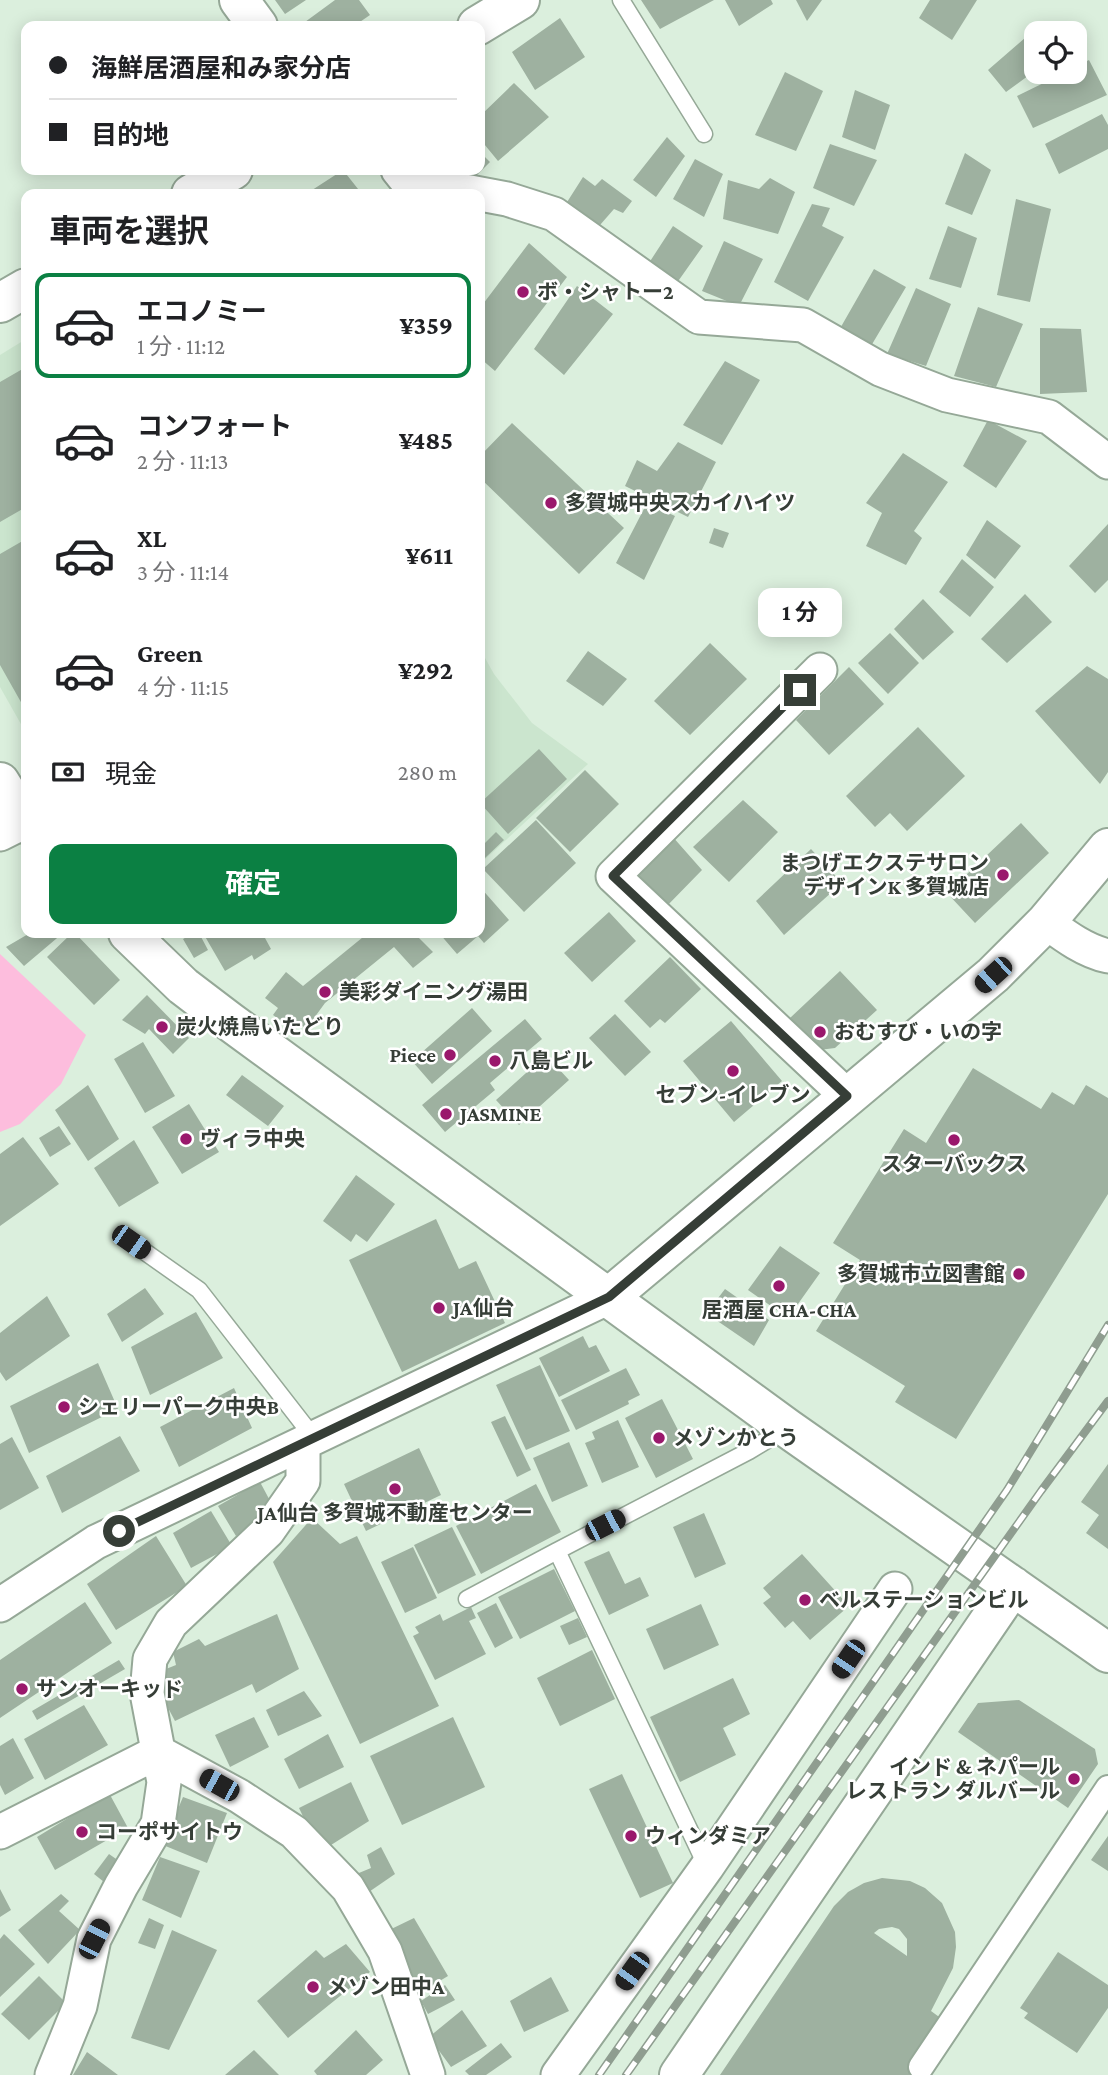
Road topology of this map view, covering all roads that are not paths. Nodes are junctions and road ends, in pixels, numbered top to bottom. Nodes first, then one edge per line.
1 (239, 0) edge
2 (519, 0) edge
3 (621, 0) edge
4 (254, 21) edge
5 (485, 21) edge
6 (704, 134) dead end
7 (224, 175) edge
8 (402, 175) edge
9 (200, 189) edge
10 (454, 189) edge
11 (485, 195) edge
12 (21, 291) edge
13 (0, 303) edge
14 (1108, 462) edge
15 (820, 670) dead end
16 (0, 782) edge
17 (17, 827) edge
18 (1108, 848) edge
19 (1046, 922) junction
20 (133, 938) edge
21 (1108, 956) edge
22 (847, 1096) junction
23 (131, 1242) dead end
24 (609, 1297) junction
25 (787, 1428) junction
26 (308, 1441) junction
27 (557, 1550) junction
28 (1013, 1586) junction
29 (895, 1589) dead end
30 (467, 1599) dead end
31 (0, 1605) edge
32 (1108, 1653) edge
33 (158, 1752) junction
34 (1108, 1788) edge
35 (0, 1832) edge
36 (707, 1867) junction
37 (921, 2067) dead end
38 (52, 2075) edge
39 (428, 2075) edge
40 (558, 2075) edge
41 (680, 2075) edge

1 - 4 street
2 - 5 street
3 - 6 lane
7 - 9 street
8 - 10 street
11 - 14 street
12 - 13 street
15 - 22 street
16 - 17 street
18 - 19 street
19 - 21 street
19 - 22 street
20 - 24 street
22 - 24 street
23 - 26 lane
24 - 25 street
24 - 26 street
25 - 27 lane
25 - 28 street
26 - 31 street
26 - 33 street
27 - 30 lane
27 - 36 lane
28 - 32 street
28 - 41 street
29 - 36 street
33 - 35 street
33 - 38 street
33 - 39 street
34 - 37 street
36 - 40 street

